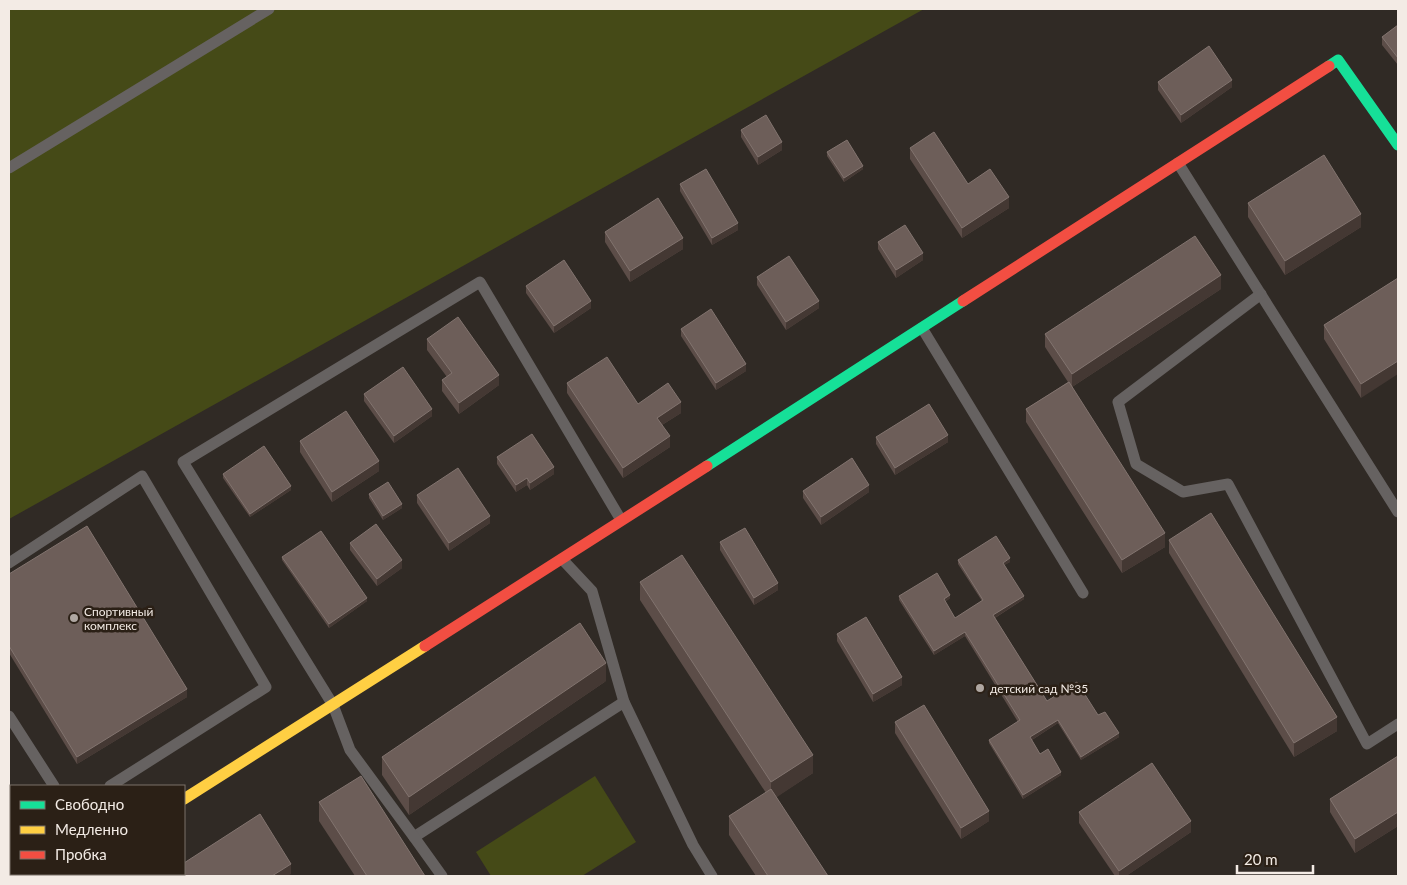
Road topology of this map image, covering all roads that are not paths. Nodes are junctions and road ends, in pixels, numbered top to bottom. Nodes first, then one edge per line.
1 (269, 9) edge
2 (1398, 146) edge
3 (1178, 163) junction
4 (9, 168) edge
5 (1261, 294) junction
6 (922, 328) junction
7 (1398, 512) edge
8 (621, 521) junction
9 (562, 559) junction
10 (9, 563) edge
11 (1083, 592) dead end
12 (624, 702) junction
13 (333, 705) junction
14 (9, 716) edge
15 (1398, 724) edge
16 (53, 785) edge
17 (112, 785) edge
18 (185, 798) edge
19 (414, 837) junction
20 (442, 876) edge
21 (712, 876) edge

1 - 4 lane
2 - 3 street
3 - 5 lane
3 - 6 street
5 - 7 lane
5 - 15 lane
6 - 8 street
6 - 11 lane
8 - 9 street
8 - 13 lane
9 - 12 lane
9 - 13 street
10 - 17 lane
12 - 19 lane
12 - 21 lane
13 - 18 street
13 - 19 lane
14 - 16 lane
19 - 20 lane

